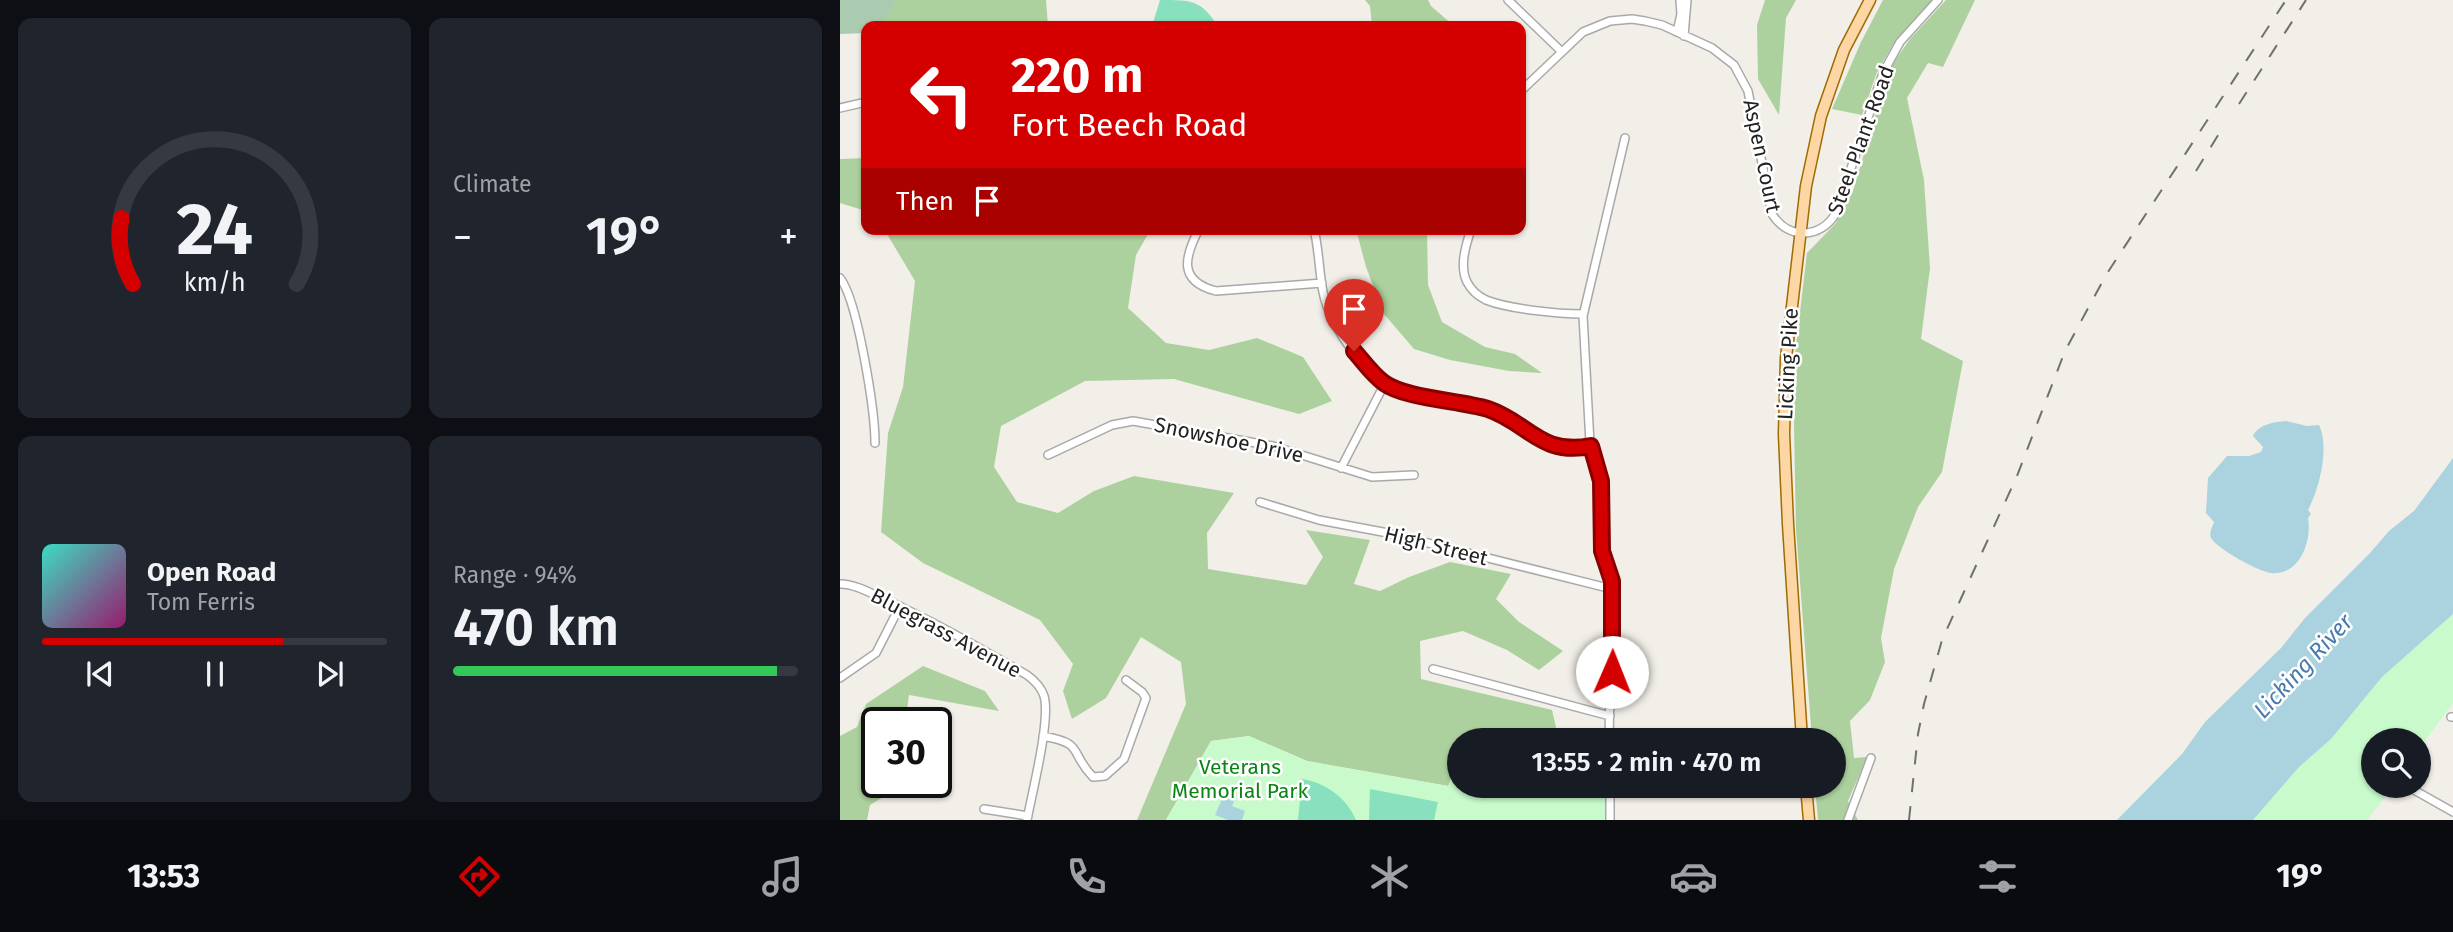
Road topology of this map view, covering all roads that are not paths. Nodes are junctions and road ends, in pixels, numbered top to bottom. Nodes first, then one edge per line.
1 (1508, 0) edge
2 (1680, 0) edge
3 (1687, 0) edge
4 (1870, 0) edge
5 (1938, 0) edge
6 (1681, 34) junction
7 (1561, 51) junction
8 (1526, 86) edge
9 (861, 103) edge
10 (840, 108) edge
11 (1625, 138) dead end
12 (1801, 233) junction
13 (1196, 235) edge
14 (1315, 235) edge
15 (1470, 235) edge
16 (840, 278) edge
17 (1322, 283) junction
18 (1583, 314) junction
19 (1385, 383) junction
20 (875, 443) dead end
21 (1591, 446) junction
22 (1048, 455) dead end
23 (1341, 468) junction
24 (1414, 475) dead end
25 (1261, 502) dead end
26 (840, 584) edge
27 (1612, 589) junction
28 (900, 606) junction
29 (1433, 669) dead end
30 (840, 678) edge
31 (1126, 680) dead end
32 (1610, 716) junction
33 (1610, 728) edge
34 (1801, 728) edge
35 (1042, 736) junction
36 (1871, 758) dead end
37 (1610, 798) edge
38 (1807, 798) edge
39 (2428, 798) edge
40 (985, 809) dead end
41 (2453, 812) edge
42 (1028, 818) edge
43 (1610, 820) edge
44 (1809, 820) edge
45 (1848, 820) edge

1 - 7 street
2 - 6 street
3 - 6 street
4 - 12 main road, Licking Pike
5 - 12 street, Steel Plant Road
6 - 7 street, Aspen Court
6 - 12 street, Aspen Court
7 - 8 street, Aspen Court
9 - 10 street
11 - 18 street
12 - 34 main road, Licking Pike
13 - 17 street
14 - 17 street
15 - 18 street
16 - 20 street
17 - 19 street
18 - 21 street
19 - 21 street
19 - 23 street
21 - 27 street
22 - 23 street, Snowshoe Drive
23 - 24 street, Snowshoe Drive
25 - 27 street, High Street
26 - 28 street, Bluegrass Avenue
27 - 32 street
28 - 30 street
28 - 35 street, Bluegrass Avenue
29 - 32 street
31 - 35 street
32 - 33 street
35 - 42 street, Bluegrass Avenue
36 - 45 street
37 - 43 street
38 - 44 main road
39 - 41 street
40 - 42 street

